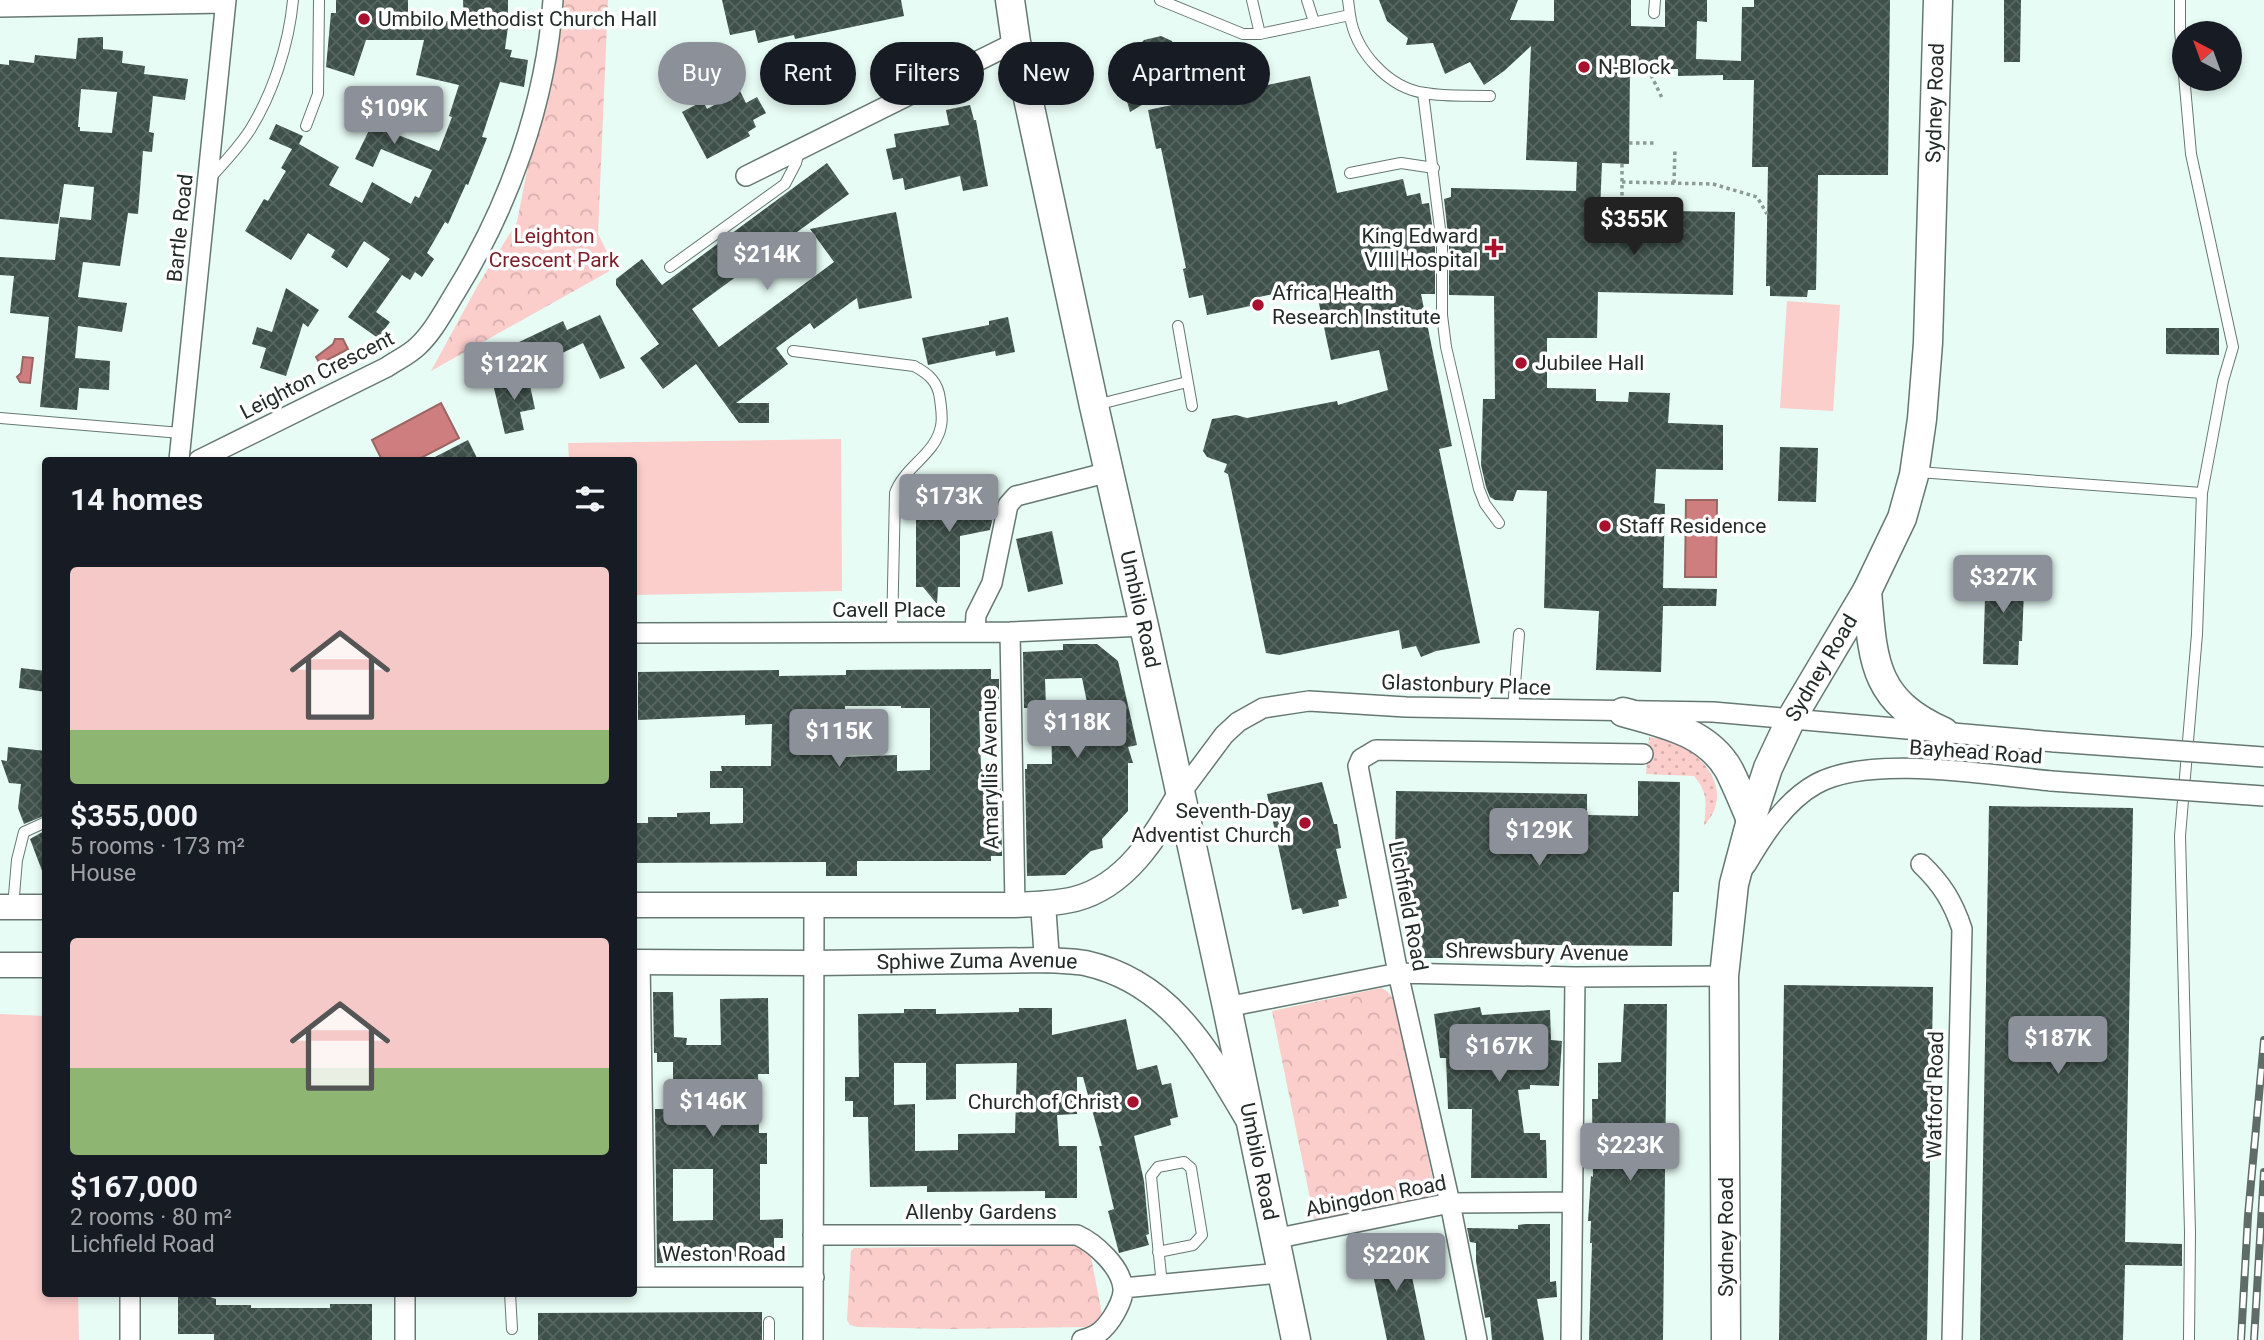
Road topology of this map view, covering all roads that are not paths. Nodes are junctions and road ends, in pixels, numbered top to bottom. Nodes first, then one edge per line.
1 (293, 0) edge
2 (320, 0) edge
3 (553, 0) edge
4 (1010, 0) edge
5 (1160, 0) edge
6 (1252, 0) edge
7 (1307, 0) edge
8 (1348, 0) edge
9 (1655, 0) edge
10 (1938, 0) edge
11 (2180, 0) edge
12 (226, 1) edge
13 (0, 7) edge
14 (1654, 13) dead end
15 (1350, 15) junction
16 (1314, 22) junction
17 (1260, 34) junction
18 (1016, 42) edge
19 (998, 51) edge
20 (1423, 93) junction
21 (1490, 96) dead end
22 (1030, 105) edge
23 (306, 126) dead end
24 (799, 149) junction
25 (1434, 168) junction
26 (1350, 173) dead end
27 (746, 176) dead end
28 (208, 181) junction
29 (670, 267) dead end
30 (1178, 326) dead end
31 (793, 351) dead end
32 (1187, 382) junction
33 (1094, 406) junction
34 (1192, 406) dead end
35 (0, 418) edge
36 (181, 433) junction
37 (178, 457) edge
38 (205, 457) edge
39 (1914, 471) junction
40 (1109, 472) junction
41 (2202, 493) junction
42 (1499, 523) dead end
43 (1867, 591) junction
44 (1144, 626) junction
45 (892, 632) junction
46 (975, 632) junction
47 (1010, 632) junction
48 (637, 633) edge
49 (1519, 634) dead end
50 (1513, 709) junction
51 (1623, 712) junction
52 (1791, 719) junction
53 (1944, 732) junction
54 (1643, 754) dead end
55 (2264, 757) edge
56 (1180, 794) junction
57 (2264, 796) edge
58 (1751, 820) junction
59 (42, 824) edge
60 (1921, 864) dead end
61 (1734, 884) junction
62 (1044, 904) junction
63 (637, 905) edge
64 (814, 905) junction
65 (1015, 905) junction
66 (7, 907) edge
67 (42, 907) edge
68 (1048, 960) junction
69 (637, 961) edge
70 (815, 963) junction
71 (0, 965) edge
72 (42, 965) edge
73 (1398, 973) junction
74 (1724, 976) junction
75 (1575, 977) junction
76 (1227, 1007) junction
77 (1249, 1122) junction
78 (638, 1124) edge
79 (1572, 1202) junction
80 (1450, 1203) junction
81 (813, 1235) junction
82 (1274, 1240) junction
83 (1158, 1252) junction
84 (1280, 1273) junction
85 (639, 1277) edge
86 (814, 1277) junction
87 (1162, 1285) junction
88 (1123, 1288) junction
89 (130, 1297) edge
90 (405, 1297) edge
91 (510, 1297) edge
92 (769, 1322) dead end
93 (512, 1329) dead end
94 (130, 1340) edge
95 (405, 1340) edge
96 (769, 1340) edge
97 (813, 1340) edge
98 (1082, 1340) edge
99 (1296, 1340) edge
100 (1477, 1340) edge
101 (1571, 1340) edge
102 (1726, 1340) edge
103 (1952, 1340) edge
104 (2189, 1340) edge

1 - 28 lane
2 - 23 lane
3 - 38 street, Leighton Crescent
4 - 18 main road, Umbilo Road
5 - 17 lane
6 - 17 lane
7 - 16 lane
8 - 15 lane
9 - 14 lane
10 - 39 main road, Sydney Road
11 - 41 lane
12 - 13 street
12 - 28 street, Bartle Road
15 - 16 lane
15 - 20 lane
16 - 17 lane
19 - 24 street
20 - 21 lane
20 - 25 lane
22 - 33 main road, Umbilo Road
24 - 27 street
24 - 29 lane
25 - 26 lane
25 - 42 lane
28 - 36 street, Bartle Road
30 - 32 lane
31 - 45 lane
32 - 33 lane
32 - 34 lane
33 - 40 main road, Umbilo Road
35 - 36 lane
36 - 37 street, Bartle Road
39 - 41 lane
39 - 43 main road, Sydney Road
40 - 44 main road, Umbilo Road
40 - 46 street
41 - 104 lane
43 - 52 main road, Sydney Road
43 - 53 main road
44 - 47 street, Cavell Place
44 - 56 main road, Umbilo Road
45 - 46 street, Cavell Place
45 - 48 street, Cavell Place
46 - 47 street, Cavell Place
47 - 65 street, Amaryllis Avenue
49 - 50 lane
50 - 51 street, Glastonbury Place
50 - 56 street, Glastonbury Place
51 - 52 street, Glastonbury Place
51 - 58 main road
52 - 53 street, Bayhead Road
52 - 58 main road, Sydney Road
53 - 55 street, Bayhead Road, bridge
54 - 73 street, Lichfield Road
56 - 62 street
56 - 76 main road, Umbilo Road
57 - 61 street, Bayhead Road, bridge
58 - 61 main road, Sydney Road
59 - 66 lane
60 - 103 street, Watford Road
61 - 74 main road, Sydney Road
62 - 65 street
62 - 68 street
63 - 64 street
64 - 65 street
64 - 70 street
66 - 67 street
68 - 70 street, Sphiwe Zuma Avenue
68 - 77 street, Sphiwe Zuma Avenue
69 - 70 street, Sphiwe Zuma Avenue
69 - 78 street
70 - 81 street
71 - 72 street
73 - 75 street, Shrewsbury Avenue
73 - 76 street, Shrewsbury Avenue
73 - 80 street, Lichfield Road
74 - 75 street, Shrewsbury Avenue
74 - 102 main road, Sydney Road
75 - 79 street
76 - 77 main road, Umbilo Road
77 - 82 main road, Umbilo Road
78 - 85 street
79 - 80 street, Abingdon Road
79 - 101 street
80 - 82 street, Abingdon Road
80 - 100 street, Lichfield Road
81 - 86 street
81 - 88 street, Allenby Gardens
82 - 84 main road, Umbilo Road
83 - 83 lane
83 - 87 lane
84 - 87 street
84 - 99 main road, Umbilo Road
85 - 86 street, Weston Road
86 - 97 street
87 - 88 street
88 - 98 street
89 - 94 street
90 - 95 street
91 - 93 lane
92 - 96 lane

